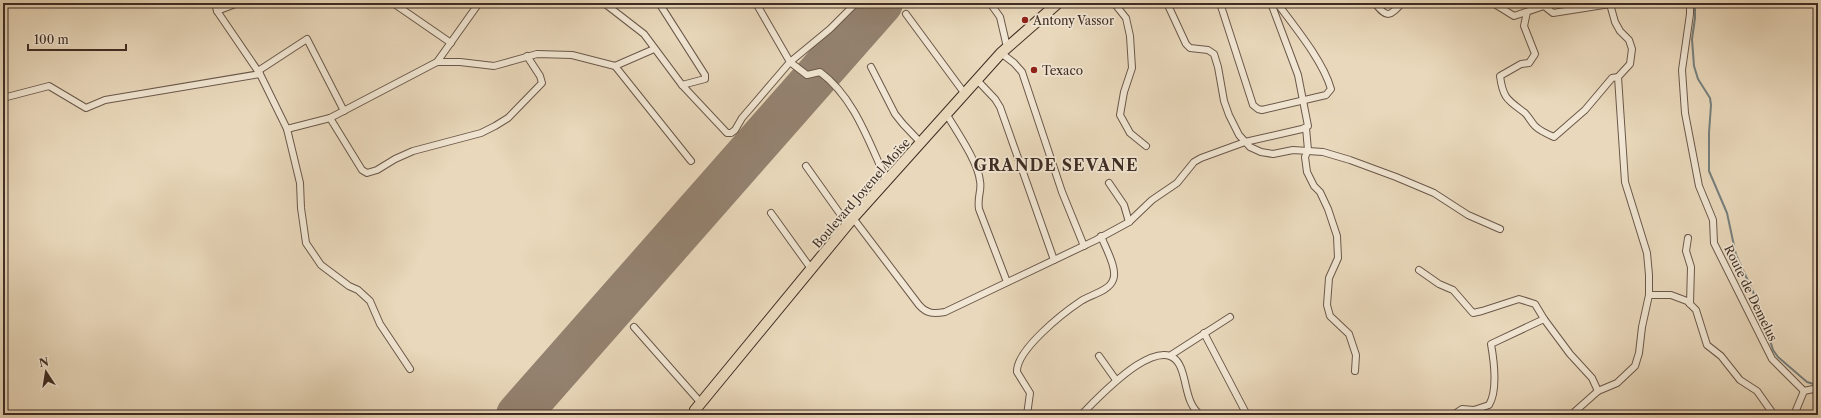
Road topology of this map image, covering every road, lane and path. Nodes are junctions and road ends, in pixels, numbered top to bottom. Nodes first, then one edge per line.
1 (215, 3) edge
2 (238, 3) edge
3 (393, 3) edge
4 (479, 3) edge
5 (604, 3) edge
6 (659, 3) edge
7 (756, 3) edge
8 (856, 3) edge
9 (990, 3) edge
10 (1058, 3) edge
11 (1114, 3) edge
12 (1167, 3) edge
13 (1220, 3) edge
14 (1271, 3) edge
15 (1277, 3) edge
16 (1375, 3) edge
17 (1402, 3) edge
18 (1493, 3) edge
19 (1690, 3) edge
20 (1612, 4) edge
21 (217, 11) junction
22 (1527, 12) junction
23 (906, 14) dead end
24 (451, 43) junction
25 (654, 48) junction
26 (1004, 50) junction
27 (527, 56) junction
28 (437, 62) junction
29 (790, 62) junction
30 (615, 66) junction
31 (871, 67) dead end
32 (259, 72) junction
33 (1618, 77) junction
34 (977, 80) junction
35 (682, 85) junction
36 (965, 94) junction
37 (3, 98) edge
38 (1304, 102) junction
39 (344, 111) junction
40 (947, 115) junction
41 (330, 118) junction
42 (1306, 128) junction
43 (287, 129) junction
44 (1245, 142) junction
45 (921, 143) junction
46 (1146, 146) dead end
47 (1308, 150) junction
48 (690, 161) dead end
49 (806, 166) dead end
50 (888, 181) junction
51 (1109, 183) dead end
52 (771, 213) dead end
53 (851, 222) junction
54 (1129, 222) junction
55 (1500, 229) dead end
56 (1102, 236) junction
57 (1688, 238) dead end
58 (1084, 246) junction
59 (1054, 260) junction
60 (812, 270) junction
61 (1419, 270) dead end
62 (1007, 282) junction
63 (1649, 294) junction
64 (1690, 304) junction
65 (1230, 317) dead end
66 (1544, 319) junction
67 (634, 328) dead end
68 (1204, 333) junction
69 (1171, 355) junction
70 (1099, 356) dead end
71 (410, 369) dead end
72 (1355, 372) dead end
73 (1116, 380) junction
74 (1818, 388) edge
75 (1598, 391) junction
76 (1804, 391) junction
77 (698, 410) edge
78 (1027, 415) edge
79 (1081, 415) edge
80 (1201, 415) edge
81 (1247, 415) edge
82 (1453, 415) edge
83 (1571, 415) edge
84 (1774, 415) edge
85 (1794, 415) edge

1 - 21 street
2 - 21 street
3 - 24 street
4 - 24 street
5 - 25 street
6 - 35 street
7 - 29 street
8 - 29 street
9 - 26 street
10 - 26 main road, Boulevard Jovenel Moïse
11 - 46 street
12 - 44 street
13 - 38 street
14 - 38 street
15 - 38 street
16 - 17 street
18 - 22 street
19 - 76 street, Route de Demelus
20 - 22 street
20 - 33 street
21 - 32 street
22 - 33 street
23 - 36 street
24 - 28 street
25 - 30 street
25 - 35 street
26 - 34 main road, Boulevard Jovenel Moïse
26 - 58 street
27 - 28 street
27 - 30 street
27 - 41 street
28 - 39 street
29 - 35 street
29 - 50 street
30 - 48 street
31 - 45 street
32 - 37 street
32 - 39 street
32 - 43 street
33 - 63 street
34 - 36 main road, Boulevard Jovenel Moïse
34 - 59 street
36 - 40 main road, Boulevard Jovenel Moïse
38 - 42 street
39 - 41 street
40 - 45 main road, Boulevard Jovenel Moïse
40 - 62 street
41 - 43 street
42 - 44 street
42 - 47 street
43 - 71 street
44 - 47 street
44 - 54 street
45 - 50 main road, Boulevard Jovenel Moïse
47 - 55 street
47 - 72 street
49 - 53 street
50 - 53 main road, Boulevard Jovenel Moïse
51 - 54 street
52 - 60 street
53 - 60 main road, Boulevard Jovenel Moïse
53 - 62 street
54 - 56 street
56 - 58 street
56 - 78 street
57 - 64 street
58 - 59 street
59 - 62 street
60 - 77 main road, Boulevard Jovenel Moïse
61 - 66 street
63 - 64 street
63 - 75 street
64 - 84 street
65 - 68 street
66 - 75 street
66 - 82 street
67 - 77 street
68 - 69 street
68 - 81 street
69 - 73 street
69 - 80 street
70 - 73 street
73 - 79 street
74 - 76 street
75 - 83 street
76 - 85 street

